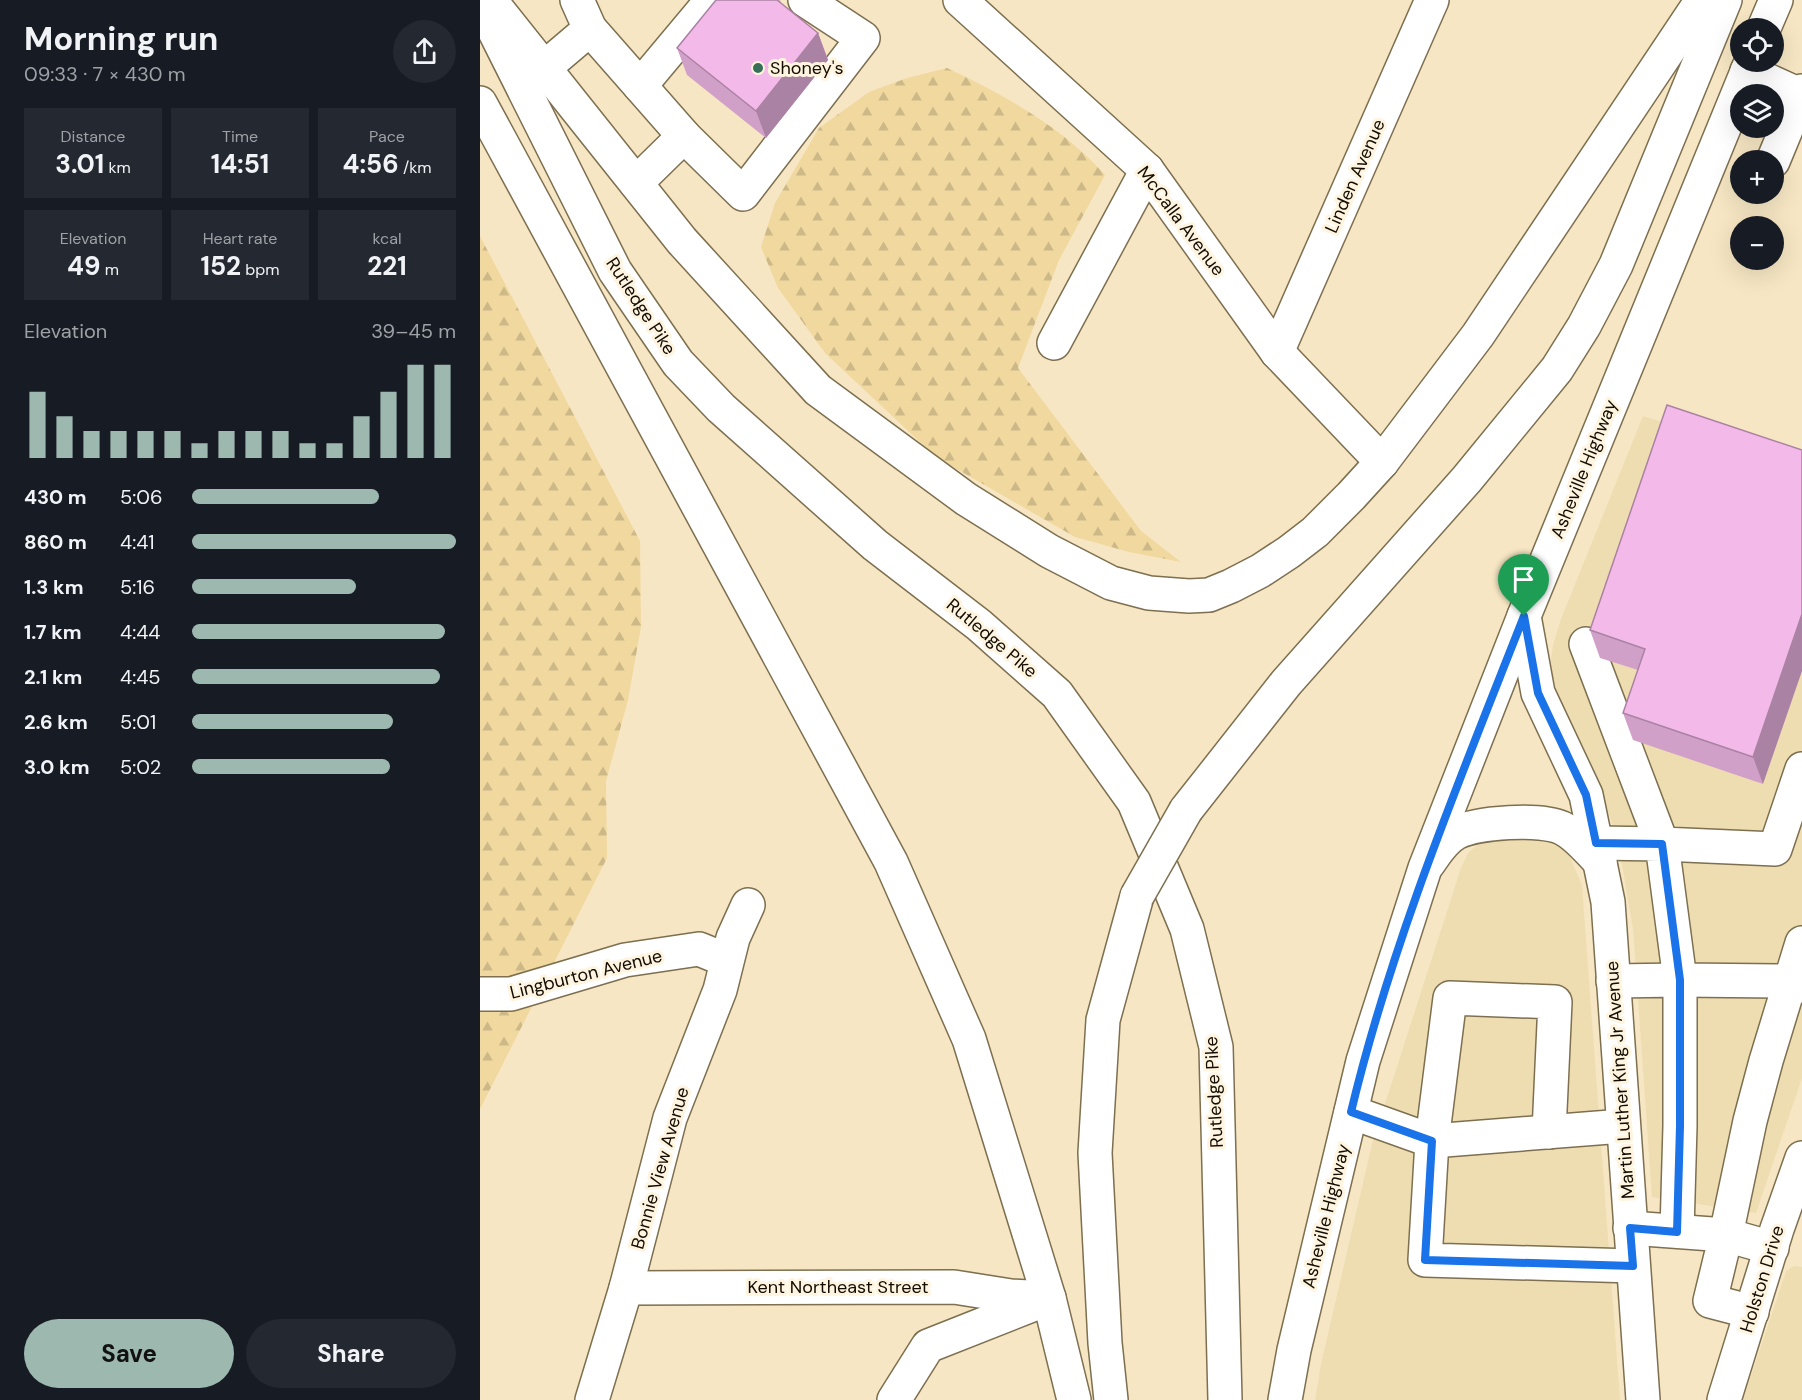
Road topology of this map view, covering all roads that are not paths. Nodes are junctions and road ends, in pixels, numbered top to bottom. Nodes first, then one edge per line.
1 (490, 0) edge
2 (712, 0) edge
3 (960, 0) edge
4 (1432, 0) edge
5 (1702, 0) edge
6 (1725, 0) edge
7 (1776, 0) edge
8 (809, 1) edge
9 (480, 2) edge
10 (583, 14) edge
11 (1768, 18) edge
12 (544, 68) junction
13 (1747, 72) edge
14 (1761, 72) edge
15 (640, 86) junction
16 (1801, 93) edge
17 (480, 103) edge
18 (684, 136) junction
19 (1778, 150) edge
20 (1147, 170) junction
21 (636, 183) junction
22 (1054, 343) dead end
23 (1277, 352) junction
24 (1382, 462) junction
25 (1524, 616) junction
26 (1586, 644) dead end
27 (1802, 769) edge
28 (1662, 844) junction
29 (1596, 846) junction
30 (1788, 849) edge
31 (1425, 868) junction
32 (748, 905) dead end
33 (1802, 943) edge
34 (726, 960) junction
35 (1680, 980) junction
36 (1613, 981) junction
37 (1796, 984) edge
38 (480, 994) edge
39 (1351, 1112) junction
40 (1623, 1126) junction
41 (1549, 1132) junction
42 (1432, 1141) junction
43 (1802, 1158) edge
44 (1630, 1228) junction
45 (1677, 1232) junction
46 (1726, 1235) junction
47 (1784, 1238) edge
48 (1633, 1266) junction
49 (626, 1287) junction
50 (1049, 1298) junction
51 (1752, 1312) junction
52 (592, 1400) edge
53 (894, 1400) edge
54 (1074, 1400) edge
55 (1111, 1400) edge
56 (1225, 1400) edge
57 (1285, 1400) edge
58 (1643, 1400) edge
59 (1724, 1400) edge

1 - 12 main road
2 - 15 main road
3 - 20 main road, McCalla Avenue
4 - 23 main road, Linden Avenue
5 - 24 main road
6 - 55 main road, bridge
7 - 11 main road
8 - 18 main road
9 - 56 main road, Rutledge Pike
10 - 12 main road
10 - 15 main road
12 - 21 main road
13 - 25 main road, Asheville Highway
14 - 16 main road
15 - 18 main road
16 - 19 main road
17 - 50 main road
18 - 21 main road
20 - 22 main road
20 - 23 main road, McCalla Avenue
21 - 24 main road
23 - 24 main road, McCalla Avenue
25 - 29 main road, Martin Luther King Jr Avenue
25 - 31 main road, Asheville Highway
26 - 28 main road
27 - 30 main road
28 - 29 main road
28 - 30 main road
28 - 35 main road
29 - 31 main road
29 - 36 main road, Martin Luther King Jr Avenue
31 - 39 main road, Asheville Highway
32 - 34 main road, Bonnie View Avenue
33 - 37 main road
34 - 38 main road, Lingburton Avenue
34 - 49 main road, Bonnie View Avenue
35 - 36 main road
35 - 37 main road
35 - 45 main road
36 - 40 main road, Martin Luther King Jr Avenue
37 - 46 main road
39 - 42 main road
39 - 57 main road, Asheville Highway
40 - 41 main road
40 - 44 main road, Martin Luther King Jr Avenue
41 - 42 main road
41 - 42 main road
42 - 48 main road
43 - 47 main road, Holston Drive
44 - 45 main road
44 - 48 main road, Martin Luther King Jr Avenue
45 - 46 main road
46 - 47 main road
46 - 51 main road
47 - 51 main road, Holston Drive
48 - 58 main road, Martin Luther King Jr Avenue
49 - 50 main road, Kent Northeast Street
49 - 52 main road, Bonnie View Avenue
50 - 53 main road
50 - 54 main road
51 - 59 main road, Holston Drive

